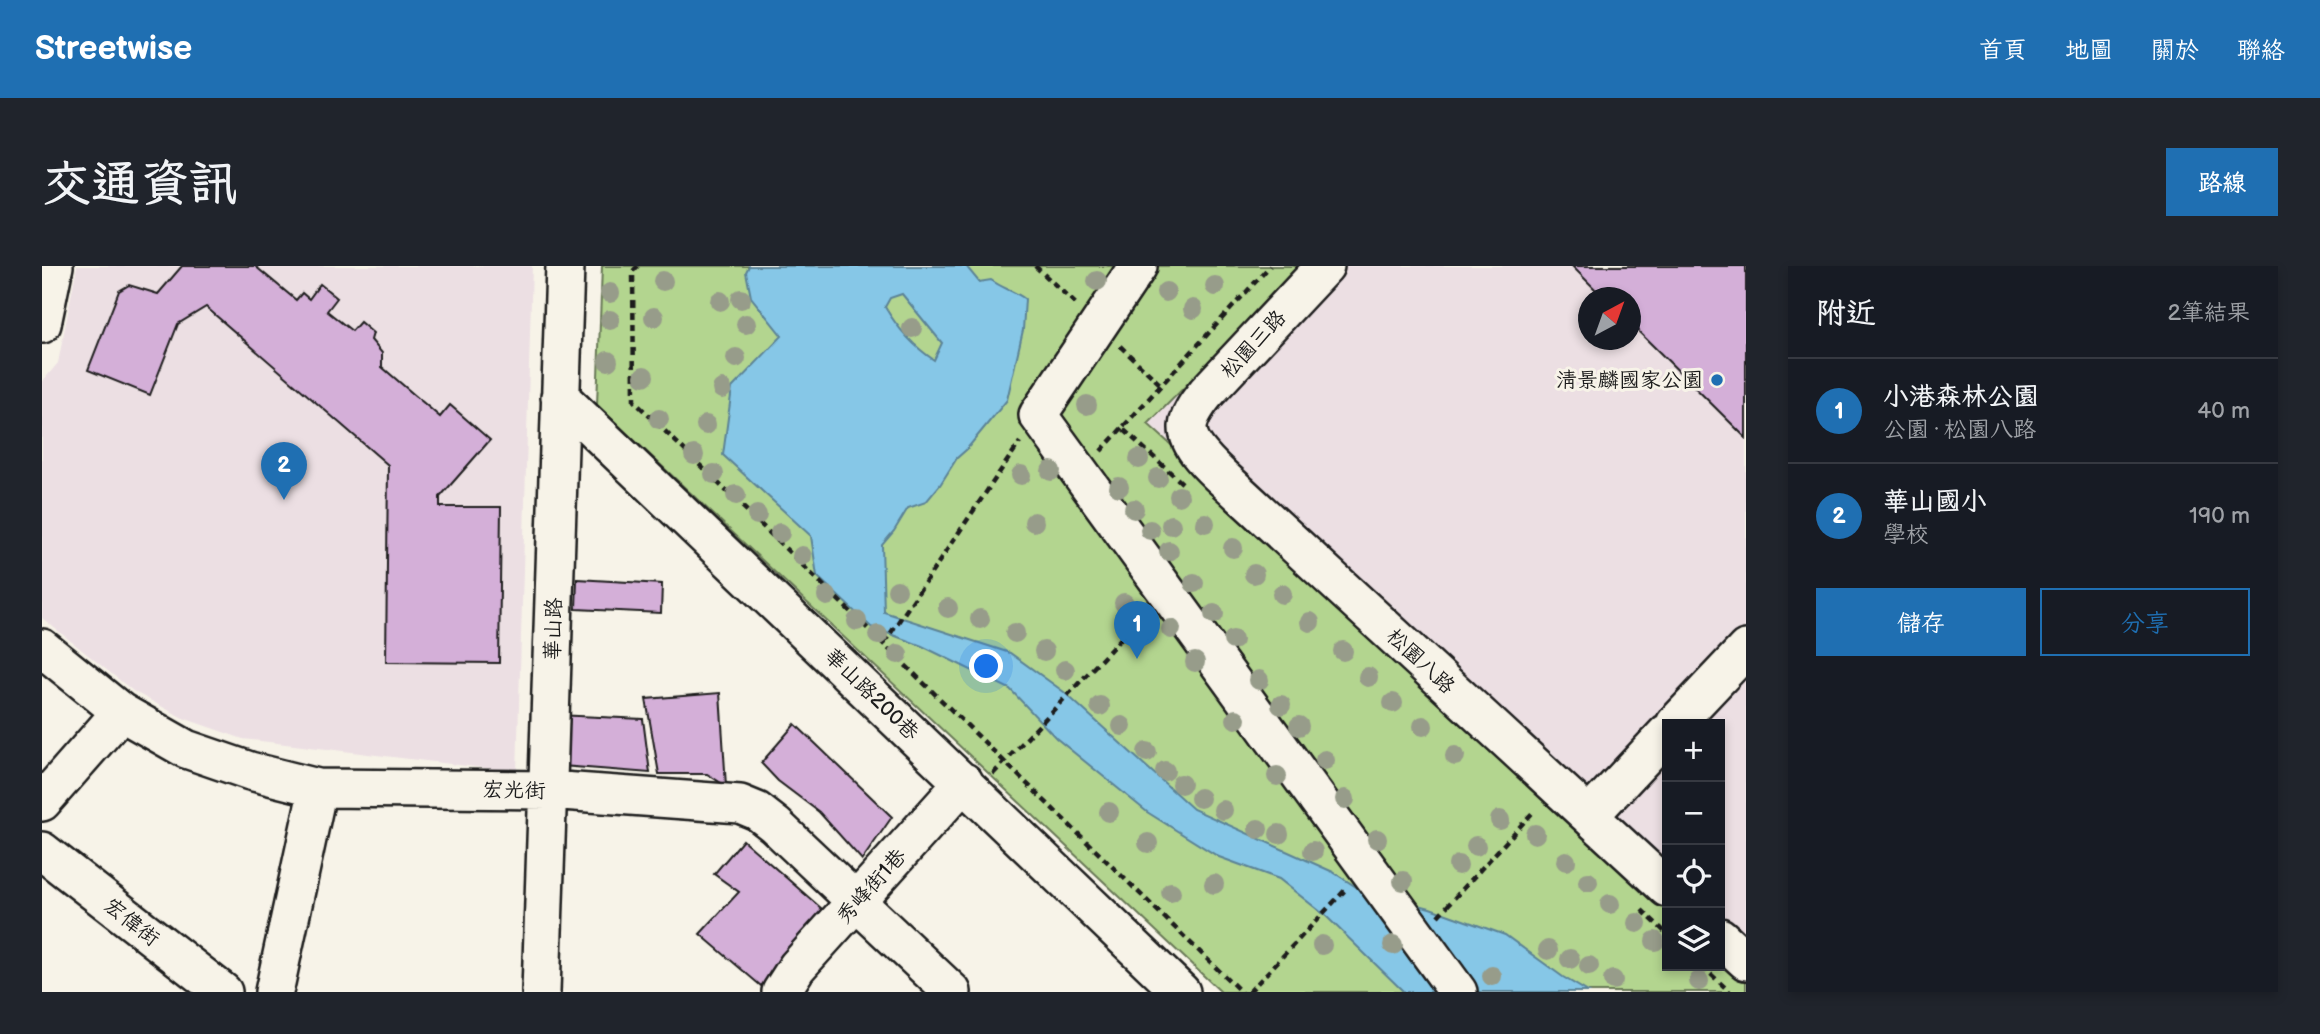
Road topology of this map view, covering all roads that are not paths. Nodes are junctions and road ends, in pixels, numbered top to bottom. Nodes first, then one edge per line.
1 (54, 266) edge
2 (565, 266) edge
3 (1138, 266) edge
4 (1325, 266) edge
5 (42, 324) edge
6 (561, 397) junction
7 (1188, 426) joint
8 (42, 648) edge
9 (1746, 649) edge
10 (121, 712) junction
11 (1680, 719) edge
12 (1662, 738) edge
13 (318, 788) junction
14 (970, 788) junction
15 (548, 790) junction
16 (42, 802) edge
17 (1589, 816) junction
18 (42, 851) edge
19 (1662, 883) edge
20 (857, 901) junction
21 (1725, 942) edge
22 (1746, 961) edge
23 (936, 987) edge
24 (223, 992) edge
25 (274, 992) edge
26 (541, 992) edge
27 (781, 992) edge
28 (1181, 992) edge
29 (1458, 992) edge

1 - 5 street
2 - 6 street, 華山路
3 - 29 street
4 - 7 street, 松園三路
6 - 14 street, 華山路200巷
6 - 15 street, 華山路
7 - 17 street, 松園八路
8 - 10 street, 宏光街
9 - 11 street
10 - 13 street, 宏光街
10 - 16 street
12 - 17 street
13 - 15 street, 宏光街
13 - 25 street
14 - 20 street, 秀峰街1巷
14 - 28 street, 華山路200巷
15 - 20 street, 宏光街
15 - 26 street, 華山路
17 - 19 street, 松園八路
18 - 24 street, 宏偉街
20 - 23 street, 宏光街
20 - 27 street, 秀峰街1巷
21 - 22 street

